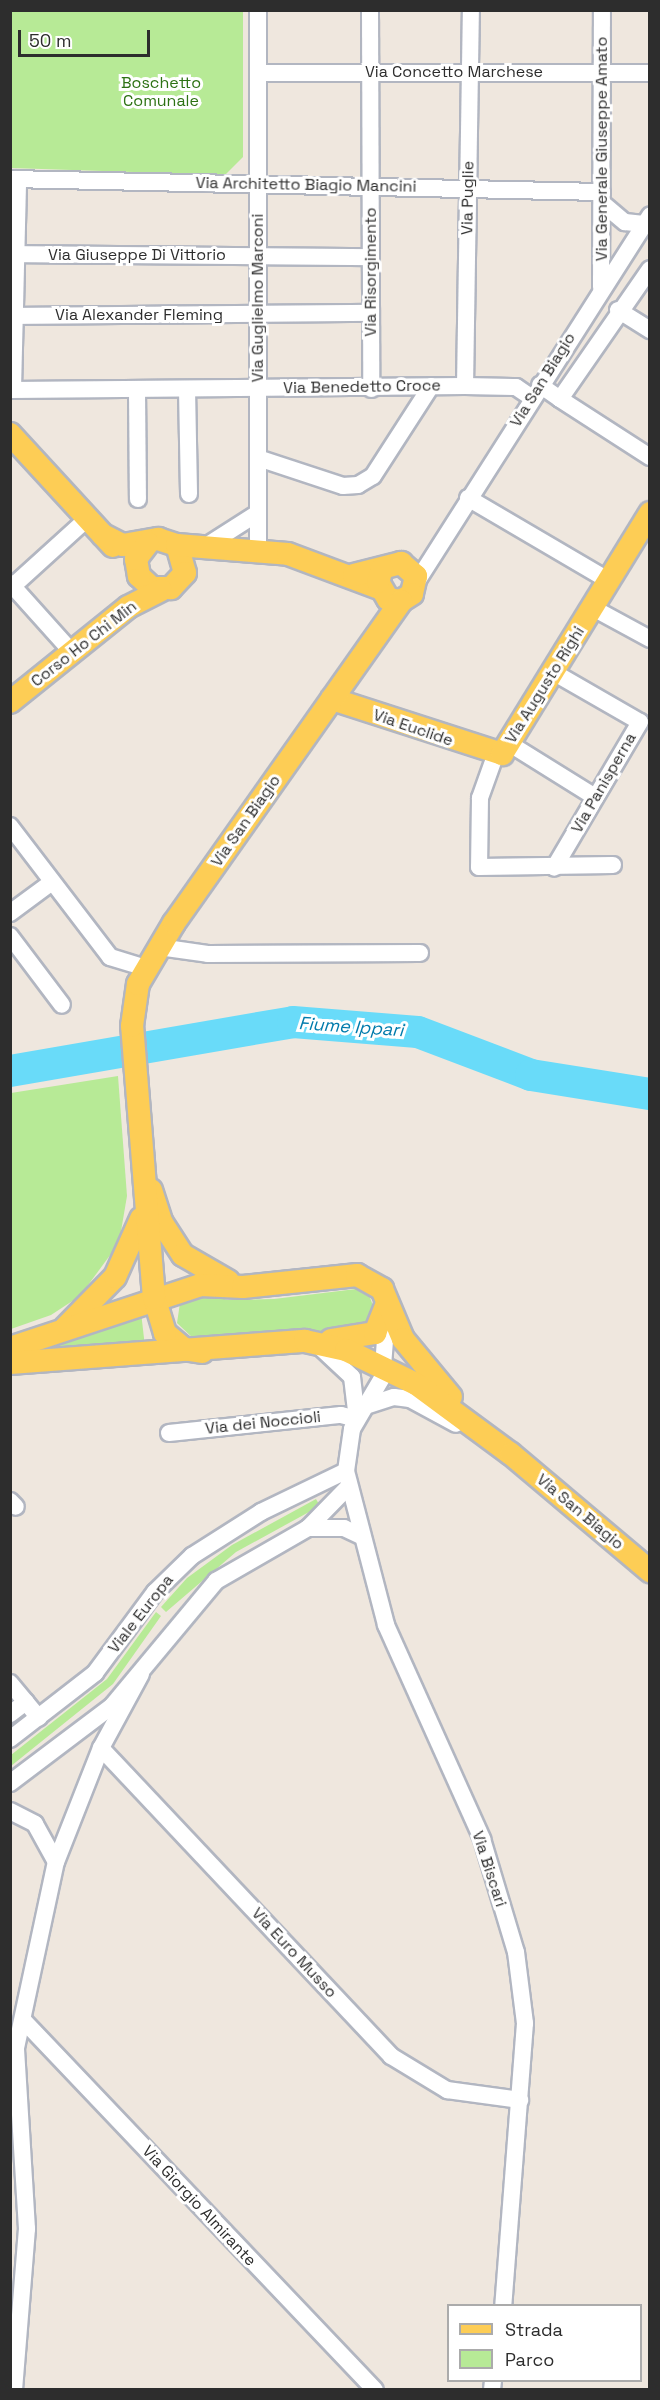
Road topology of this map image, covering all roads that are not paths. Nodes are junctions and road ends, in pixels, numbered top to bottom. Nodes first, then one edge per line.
1 (258, 10) edge
2 (370, 10) edge
3 (471, 10) edge
4 (602, 10) edge
5 (470, 71) junction
6 (370, 72) junction
7 (602, 72) junction
8 (258, 73) junction
9 (650, 73) edge
10 (14, 179) edge
11 (258, 184) junction
12 (371, 187) junction
13 (468, 188) junction
14 (602, 197) junction
15 (647, 219) edge
16 (13, 254) edge
17 (258, 256) junction
18 (371, 257) junction
19 (650, 269) edge
20 (601, 286) junction
21 (618, 310) junction
22 (371, 313) junction
23 (258, 314) junction
24 (15, 316) junction
25 (650, 330) edge
26 (431, 386) junction
27 (465, 386) junction
28 (371, 388) junction
29 (187, 389) junction
30 (258, 389) junction
31 (12, 390) edge
32 (137, 390) junction
33 (536, 391) junction
34 (560, 399) junction
35 (10, 434) edge
36 (650, 457) edge
37 (258, 458) junction
38 (189, 494) dead end
39 (468, 498) junction
40 (138, 499) dead end
41 (258, 513) junction
42 (650, 513) edge
43 (88, 518) junction
44 (104, 536) junction
45 (148, 543) junction
46 (177, 545) junction
47 (437, 545) junction
48 (209, 549) junction
49 (258, 550) junction
50 (185, 573) junction
51 (139, 576) junction
52 (608, 580) junction
53 (389, 583) junction
54 (416, 583) joint
55 (12, 585) edge
56 (161, 590) junction
57 (592, 608) junction
58 (650, 639) edge
59 (72, 652) junction
60 (553, 672) junction
61 (332, 699) junction
62 (10, 702) edge
63 (503, 750) junction
64 (595, 797) junction
65 (10, 826) edge
66 (613, 865) dead end
67 (554, 868) junction
68 (52, 882) junction
69 (10, 913) edge
70 (10, 936) edge
71 (159, 947) junction
72 (420, 953) dead end
73 (147, 968) junction
74 (62, 1005) dead end
75 (142, 1150) junction
76 (143, 1212) junction
77 (243, 1287) junction
78 (154, 1298) junction
79 (387, 1308) junction
80 (58, 1334) junction
81 (305, 1341) junction
82 (10, 1348) edge
83 (202, 1352) junction
84 (10, 1363) edge
85 (384, 1366) junction
86 (369, 1405) junction
87 (357, 1419) junction
88 (169, 1433) dead end
89 (511, 1454) junction
90 (347, 1478) junction
91 (308, 1528) junction
92 (359, 1535) junction
93 (650, 1570) edge
94 (141, 1674) junction
95 (10, 1683) edge
96 (26, 1702) junction
97 (10, 1714) edge
98 (39, 1718) junction
99 (10, 1739) edge
100 (101, 1748) junction
101 (10, 1783) edge
102 (10, 1811) edge
103 (57, 1862) junction
104 (24, 2021) junction
105 (12, 2076) edge
106 (14, 2096) edge
107 (520, 2100) junction
108 (17, 2122) edge
109 (503, 2304) edge
110 (14, 2390) edge
111 (375, 2390) edge

1 - 8 street, Via Guglielmo Marconi
2 - 6 street, Via Risorgimento
3 - 5 street, Via Puglie
4 - 7 street, Via Generale Giuseppe Amato
5 - 6 street, Via Concetto Marchese
5 - 7 street, Via Concetto Marchese
5 - 13 street, Via Puglie
6 - 8 street, Via Concetto Marchese
6 - 12 street, Via Risorgimento
7 - 9 street, Via Concetto Marchese
7 - 14 street, Via Generale Giuseppe Amato
8 - 11 street, Via Guglielmo Marconi
10 - 11 street, Via Architetto Biagio Mancini
10 - 16 street
11 - 12 street, Via Architetto Biagio Mancini
11 - 17 street, Via Guglielmo Marconi
12 - 13 street, Via Architetto Biagio Mancini
12 - 18 street, Via Risorgimento
13 - 14 street, Via Architetto Biagio Mancini
13 - 27 street, Via Puglie
14 - 15 street
14 - 20 street, Via Generale Giuseppe Amato
15 - 20 street, Via San Biagio
16 - 17 street, Via Giuseppe Di Vittorio
16 - 24 street
17 - 18 street, Via Giuseppe Di Vittorio
17 - 23 street, Via Guglielmo Marconi
18 - 22 street, Via Risorgimento
19 - 21 street
20 - 33 street, Via San Biagio
21 - 25 street
21 - 34 street
22 - 23 street, Via Alexander Fleming
22 - 28 street, Via Risorgimento
23 - 24 street, Via Alexander Fleming
23 - 30 street, Via Guglielmo Marconi
24 - 31 street
26 - 27 street, Via Benedetto Croce
26 - 28 street, Via Benedetto Croce
26 - 37 street
27 - 33 street, Via Benedetto Croce
28 - 30 street, Via Benedetto Croce
29 - 30 street, Via Benedetto Croce
29 - 32 street, Via Benedetto Croce
29 - 38 street
30 - 37 street, Via Guglielmo Marconi
31 - 32 street, Via Benedetto Croce
32 - 40 street
33 - 34 street, Via Benedetto Croce
33 - 39 street, Via San Biagio
34 - 36 street, Via Benedetto Croce
35 - 43 main road
37 - 41 street, Via Guglielmo Marconi
39 - 47 street, Via San Biagio
39 - 52 street
41 - 48 street
41 - 49 street, Via Guglielmo Marconi
42 - 52 main road, Via Augusto Righi
43 - 44 main road
43 - 55 street
44 - 45 main road
44 - 51 main road
45 - 46 main road
45 - 51 main road
46 - 48 main road
46 - 50 main road
47 - 53 street
47 - 54 street, Via San Biagio
48 - 49 main road
48 - 50 main road
49 - 53 main road
50 - 56 main road
51 - 56 main road
52 - 57 main road, Via Augusto Righi
53 - 54 main road, Via San Biagio
53 - 61 main road, Via San Biagio
55 - 59 street
56 - 59 main road, Corso Ho Chi Min
57 - 58 street
57 - 60 main road, Via Augusto Righi
59 - 62 main road, Corso Ho Chi Min
60 - 63 main road, Via Augusto Righi
60 - 64 street, Via Panisperna
61 - 63 main road, Via Euclide
61 - 71 main road, Via San Biagio
63 - 64 street, Via Euclide
63 - 67 street, Via Augusto Righi
64 - 67 street, Via Panisperna
65 - 68 street
66 - 67 street
68 - 69 street
68 - 73 street
70 - 74 street
71 - 72 street
71 - 73 main road, Via San Biagio
73 - 75 main road, Via San Biagio
75 - 76 main road
75 - 77 main road
76 - 78 main road
76 - 80 main road
77 - 78 main road
77 - 79 main road
78 - 80 main road
78 - 83 main road
79 - 81 main road
79 - 85 street
79 - 89 main road
80 - 82 main road
81 - 83 main road
81 - 85 main road
81 - 87 street
83 - 84 main road
85 - 86 street
85 - 89 main road
86 - 87 street
86 - 89 street
87 - 88 street, Via dei Noccioli
87 - 90 street, Via Biscari
89 - 93 main road, Via San Biagio
90 - 91 street
90 - 92 street, Via Biscari
90 - 98 street, Viale Europa
91 - 92 street
91 - 94 street, Viale Europa
92 - 107 street, Via Biscari
94 - 100 street
94 - 101 street, Viale Europa
95 - 96 street
96 - 97 street
96 - 98 street
98 - 99 street, Viale Europa
100 - 103 street
100 - 107 street, Via Euro Musso
102 - 103 street
103 - 104 street
104 - 105 street
104 - 111 street, Via Giorgio Almirante
105 - 106 street
106 - 108 street
107 - 109 street, Via Biscari
108 - 110 street

